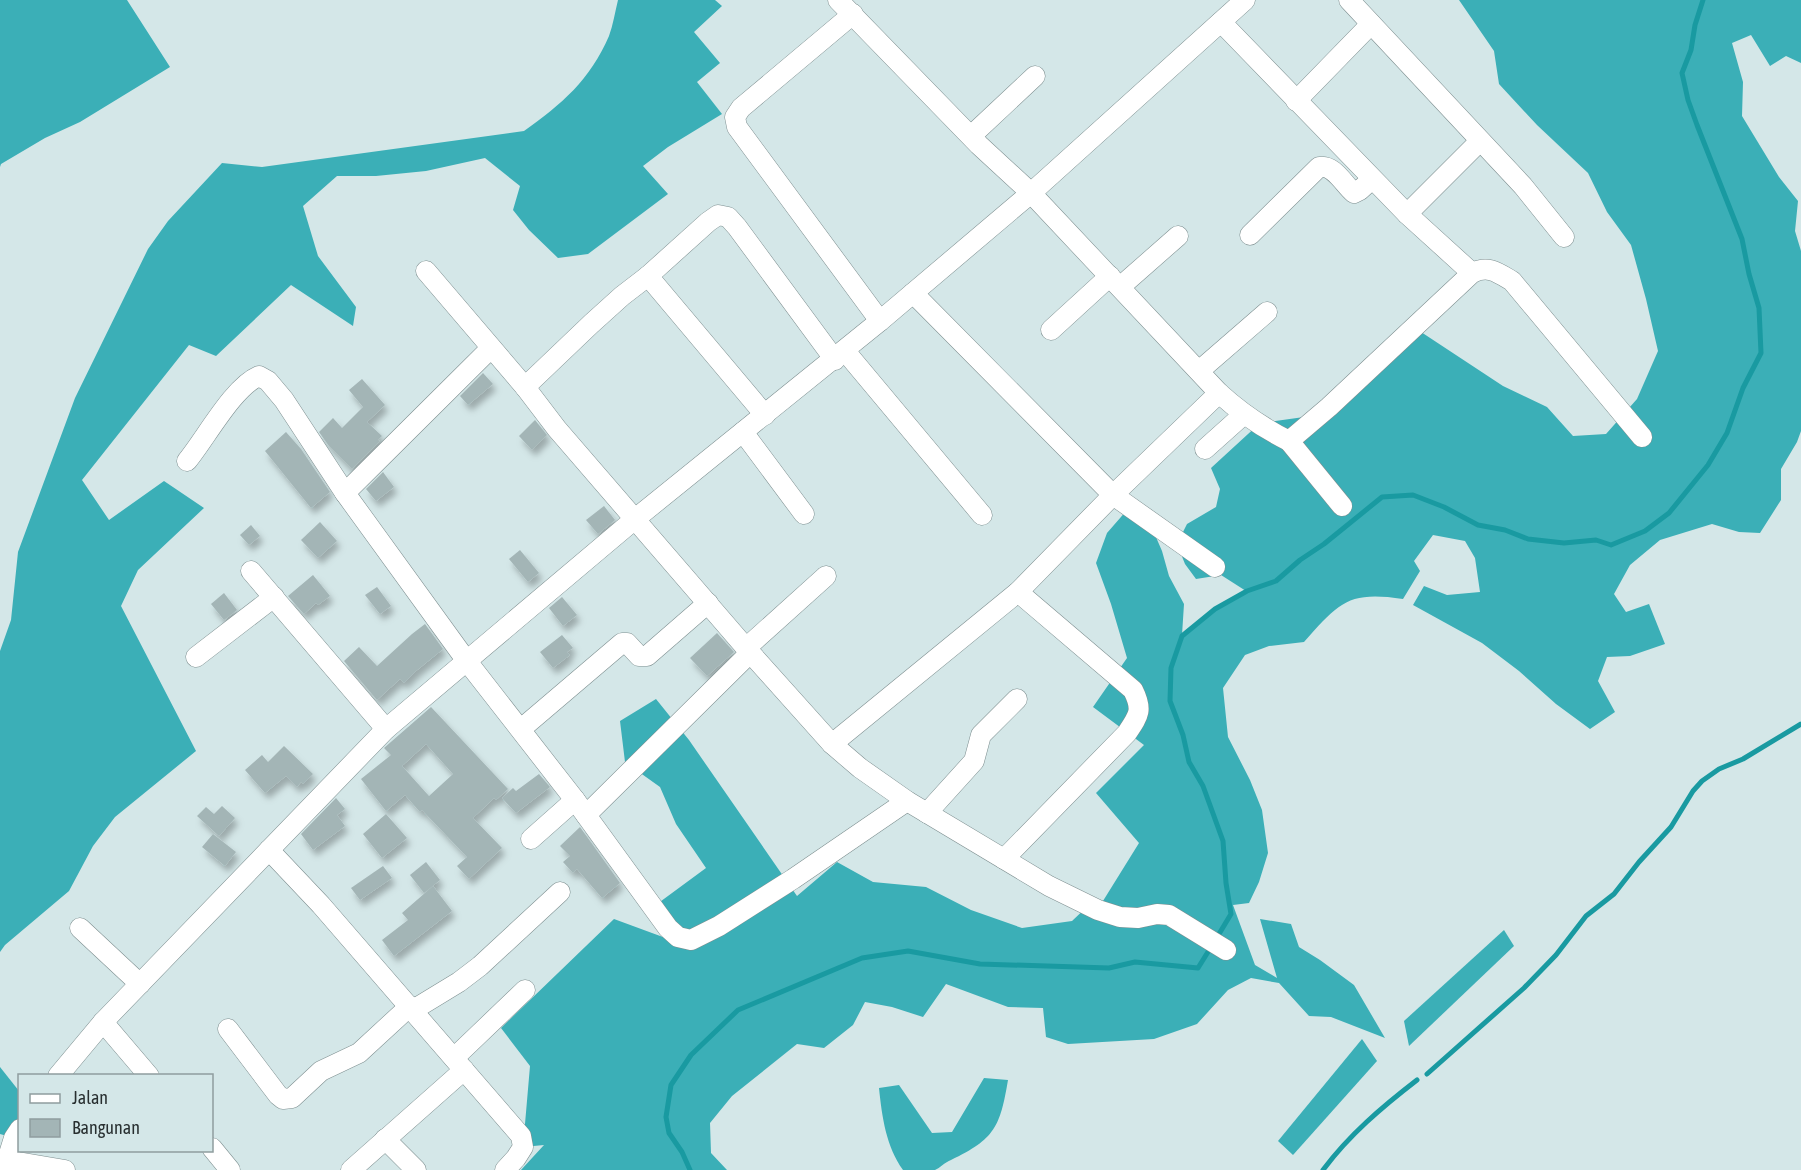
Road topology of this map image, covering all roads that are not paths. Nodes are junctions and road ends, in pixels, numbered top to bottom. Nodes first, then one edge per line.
1 (838, 0) edge
2 (1349, 0) edge
3 (1230, 9) edge
4 (853, 14) junction
5 (1371, 24) junction
6 (1035, 76) dead end
7 (1296, 101) junction
8 (970, 136) junction
9 (1480, 141) junction
10 (1372, 179) junction
11 (1031, 193) junction
12 (1407, 214) junction
13 (1178, 236) dead end
14 (1250, 236) dead end
15 (1564, 237) dead end
16 (426, 271) dead end
17 (1472, 273) junction
18 (648, 276) junction
19 (1115, 282) junction
20 (913, 293) junction
21 (1267, 312) dead end
22 (880, 321) junction
23 (1051, 330) dead end
24 (490, 349) junction
25 (840, 355) junction
26 (1199, 371) junction
27 (525, 387) junction
28 (1219, 393) junction
29 (765, 415) junction
30 (1243, 415) junction
31 (743, 432) junction
32 (1642, 436) dead end
33 (1289, 441) junction
34 (1205, 448) dead end
35 (187, 461) dead end
36 (345, 493) junction
37 (1113, 495) junction
38 (1342, 506) dead end
39 (804, 514) dead end
40 (982, 515) dead end
41 (635, 519) junction
42 (1215, 567) dead end
43 (251, 571) dead end
44 (826, 576) dead end
45 (1018, 592) junction
46 (273, 597) junction
47 (708, 603) junction
48 (748, 650) junction
49 (196, 657) dead end
50 (466, 660) junction
51 (1017, 699) dead end
52 (386, 729) junction
53 (521, 729) junction
54 (832, 744) junction
55 (907, 801) junction
56 (580, 807) junction
57 (927, 813) junction
58 (531, 839) dead end
59 (269, 850) junction
60 (1004, 859) junction
61 (560, 892) dead end
62 (80, 928) dead end
63 (1226, 950) dead end
64 (140, 984) junction
65 (525, 990) dead end
66 (411, 1008) junction
67 (103, 1022) junction
68 (228, 1029) dead end
69 (459, 1064) junction
70 (60, 1074) edge
71 (147, 1074) edge
72 (385, 1139) junction
73 (9, 1149) edge
74 (213, 1149) edge
75 (65, 1170) edge
76 (230, 1170) edge
77 (351, 1170) edge
78 (416, 1170) edge
79 (505, 1170) edge

1 - 4 street
2 - 5 street
3 - 7 street
3 - 11 street
4 - 8 street
4 - 22 street
5 - 7 street
5 - 9 street
6 - 8 street
7 - 10 street
8 - 11 street
9 - 12 street
9 - 15 street
10 - 12 street
10 - 14 street
11 - 19 street
11 - 20 street
12 - 17 street
13 - 19 street
16 - 24 street
17 - 32 street
17 - 33 street
18 - 25 street
18 - 27 street
18 - 29 street
19 - 23 street
19 - 26 street
20 - 22 street
20 - 37 street
21 - 26 street
22 - 25 street
24 - 27 street
24 - 36 street
25 - 29 street
25 - 40 street
26 - 28 street
27 - 41 street
28 - 30 street
28 - 37 street
29 - 31 street
30 - 33 street
30 - 34 street
31 - 39 street
31 - 41 street
33 - 38 street
35 - 36 street
36 - 50 street
37 - 42 street
37 - 45 street
41 - 47 street
41 - 50 street
43 - 46 street
44 - 48 street
45 - 54 street
45 - 60 street
46 - 49 street
46 - 52 street
47 - 48 street
47 - 53 street
48 - 54 street
48 - 56 street
50 - 52 street
50 - 53 street
51 - 57 street
52 - 59 street
53 - 56 street
54 - 55 street
55 - 56 street
55 - 57 street
56 - 58 street
57 - 60 street
59 - 64 street
59 - 66 street
60 - 63 street
61 - 66 street
62 - 64 street
64 - 67 street
65 - 69 street
66 - 68 street
66 - 69 street
67 - 70 street
67 - 71 street
69 - 72 street
69 - 79 street
72 - 77 street
72 - 78 street
73 - 75 street
74 - 76 street

